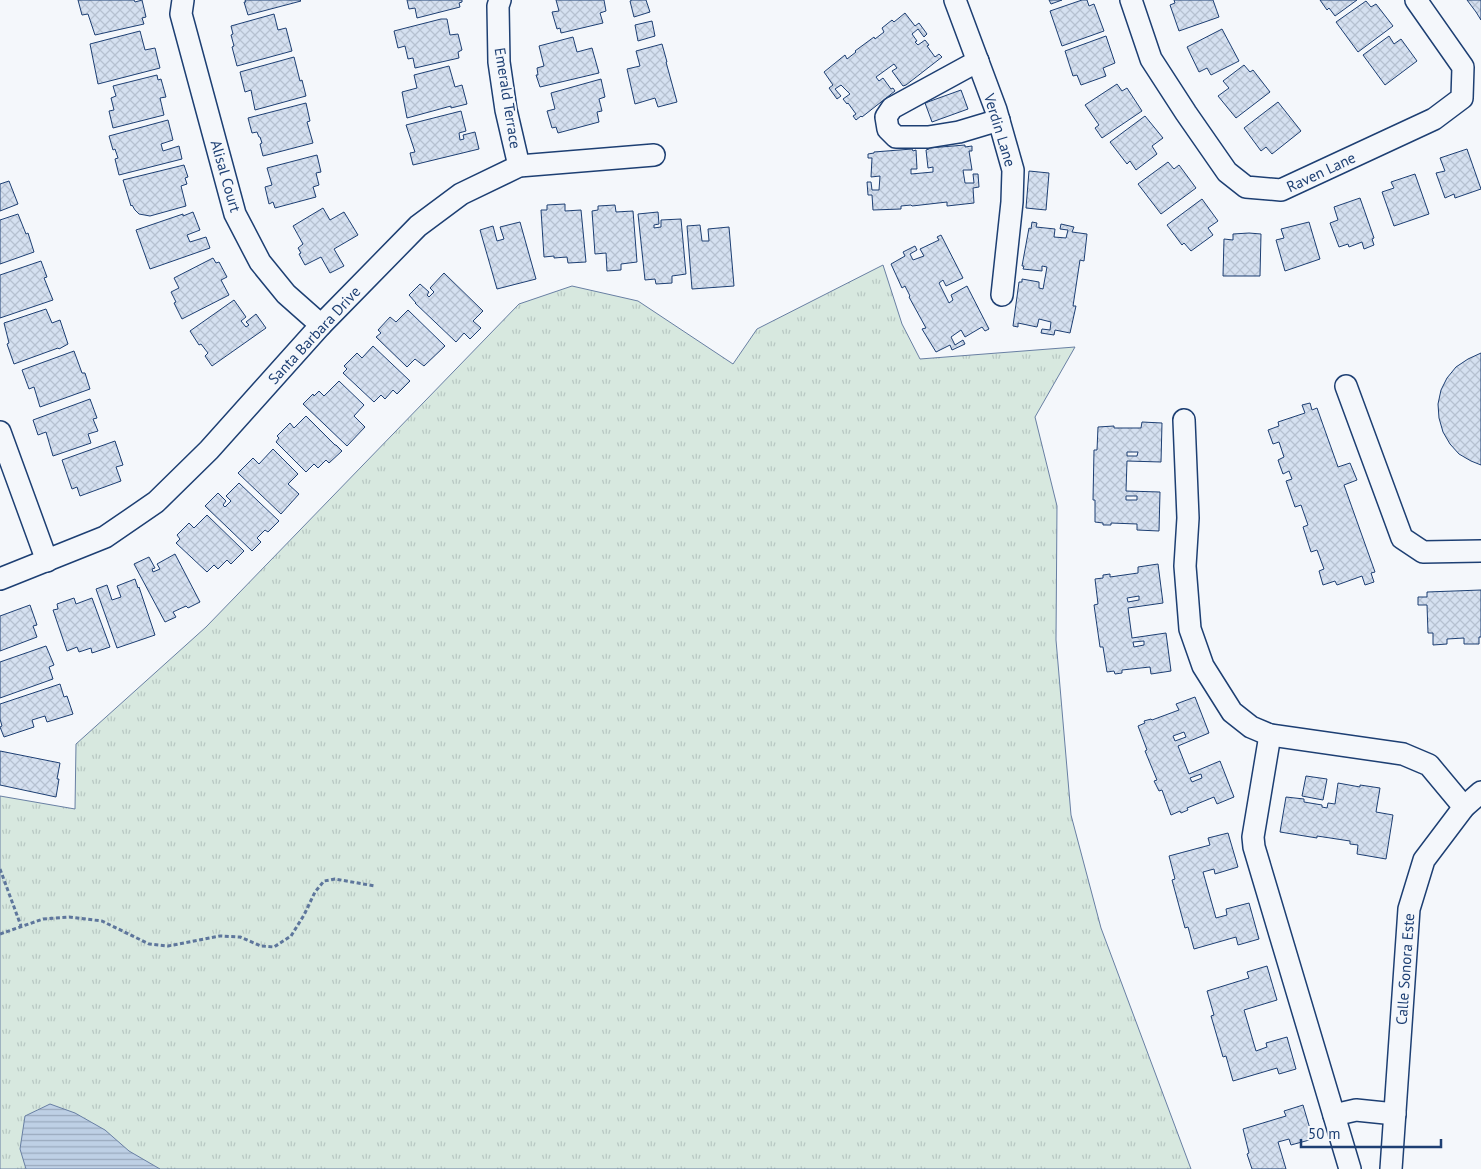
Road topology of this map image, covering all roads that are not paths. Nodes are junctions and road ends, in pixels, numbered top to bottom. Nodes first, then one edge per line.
1 (183, 0) edge
2 (500, 0) edge
3 (955, 0) edge
4 (1131, 0) edge
5 (1416, 0) edge
6 (978, 61) junction
7 (999, 120) junction
8 (654, 155) dead end
9 (519, 166) junction
10 (1002, 295) dead end
11 (321, 325) junction
12 (1346, 386) dead end
13 (1184, 420) dead end
14 (0, 432) edge
15 (1481, 551) edge
16 (47, 560) junction
17 (0, 579) edge
18 (1270, 735) junction
19 (1481, 792) edge
20 (1464, 807) junction
21 (1395, 1114) junction
22 (1334, 1115) junction
23 (1350, 1169) edge
24 (1392, 1169) edge

1 - 11 street, Alisal Court
2 - 9 street, Emerald Terrace
3 - 6 street, Verdin Lane
4 - 5 street, Raven Lane
6 - 7 street, Verdin Lane
6 - 7 street
7 - 10 street, Verdin Lane
8 - 9 street, Santa Barbara Drive
9 - 11 street, Santa Barbara Drive
11 - 16 street, Santa Barbara Drive
12 - 15 street
13 - 18 street
14 - 16 street
16 - 17 street, Santa Barbara Drive
18 - 20 street
18 - 22 street
19 - 20 street, Calle Sonora Este
20 - 21 street, Calle Sonora Este
21 - 22 street
21 - 24 street, Calle Sonora Este
22 - 23 street

